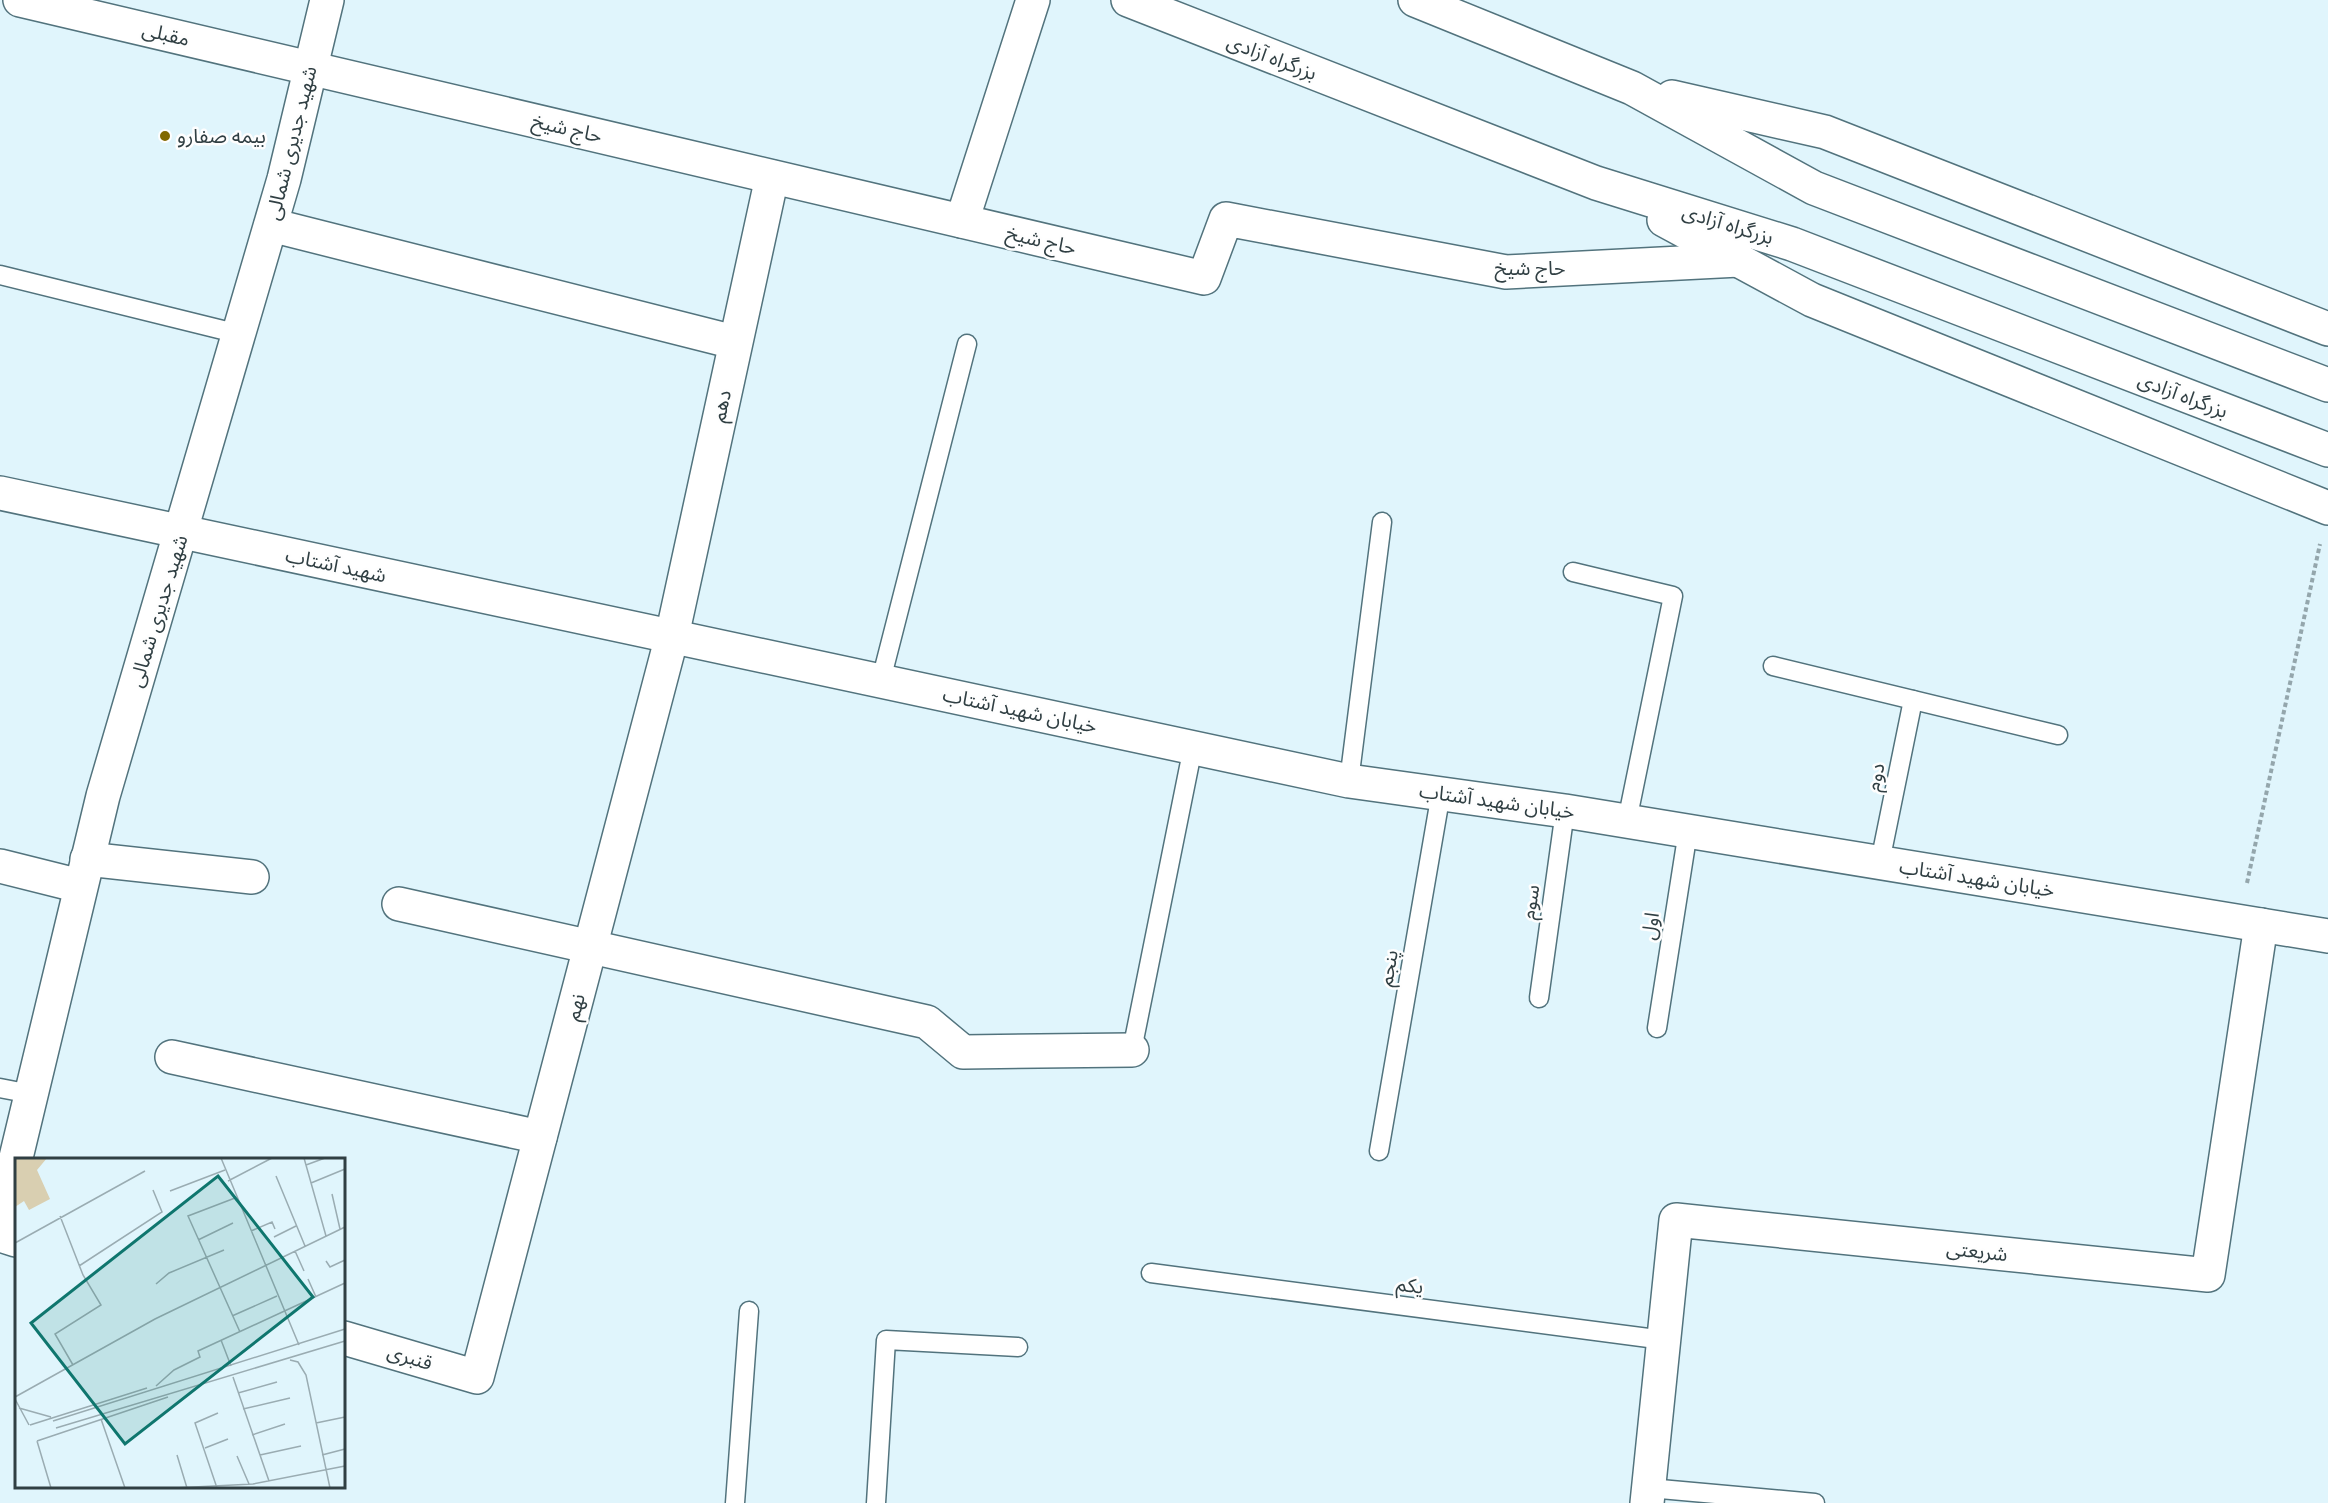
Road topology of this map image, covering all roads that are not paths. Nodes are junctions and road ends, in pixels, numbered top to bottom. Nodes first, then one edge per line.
1 (20, 0) edge
2 (327, 0) edge
3 (1033, 0) edge
4 (1128, 0) edge
5 (1415, 0) edge
6 (311, 68) junction
7 (1632, 88) junction
8 (772, 177) junction
9 (1596, 183) junction
10 (962, 221) junction
11 (271, 225) junction
12 (1739, 260) junction
13 (0, 275) edge
14 (2328, 329) edge
15 (239, 334) junction
16 (734, 342) junction
17 (967, 344) dead end
18 (2328, 385) edge
19 (2328, 450) edge
20 (0, 493) edge
21 (2328, 508) edge
22 (1382, 522) dead end
23 (182, 532) junction
24 (1573, 572) dead end
25 (672, 636) junction
26 (1773, 666) dead end
27 (881, 680) junction
28 (1913, 700) junction
29 (2058, 735) dead end
30 (1193, 747) junction
31 (1349, 781) junction
32 (1441, 793) junction
33 (1565, 811) junction
34 (1627, 821) junction
35 (1688, 831) junction
36 (1880, 862) junction
37 (0, 866) edge
38 (84, 873) junction
39 (252, 877) dead end
40 (399, 904) dead end
41 (2250, 924) junction
42 (2328, 936) edge
43 (590, 947) junction
44 (1539, 998) dead end
45 (1657, 1028) dead end
46 (1132, 1050) joint
47 (172, 1057) dead end
48 (16, 1091) edge
49 (540, 1137) junction
50 (1379, 1151) dead end
51 (0, 1224) edge
52 (0, 1235) edge
53 (15, 1240) edge
54 (1151, 1273) dead end
55 (749, 1311) dead end
56 (345, 1338) edge
57 (1664, 1340) junction
58 (1018, 1347) dead end
59 (477, 1377) joint
60 (1648, 1495) edge
61 (735, 1503) edge
62 (876, 1503) edge
63 (1815, 1503) edge

1 - 6 main road, مقبلی
2 - 6 main road, شهید جدیری شمالی
3 - 10 main road
4 - 9 main road, بزرگراه آزادی
5 - 7 main road
6 - 8 main road, حاج شیخ
6 - 11 main road, شهید جدیری شمالی
7 - 14 main road
7 - 18 main road
8 - 10 main road, حاج شیخ
8 - 16 main road, دهم
9 - 12 main road
9 - 19 main road, بزرگراه آزادی
10 - 12 main road, حاج شیخ
11 - 15 main road, شهید جدیری شمالی
11 - 16 main road
12 - 21 main road
13 - 15 lane
15 - 23 main road, شهید جدیری شمالی
16 - 25 main road, دهم
17 - 27 lane
20 - 23 main road, شهید آشتاب
22 - 31 lane
23 - 25 main road, شهید آشتاب
23 - 38 main road, شهید جدیری شمالی
24 - 34 lane
25 - 27 main road, خیابان شهید آشتاب
25 - 43 main road, نهم
26 - 28 lane
27 - 30 main road, خیابان شهید آشتاب
28 - 29 lane
28 - 36 lane, دوم
30 - 31 main road, خیابان شهید آشتاب
30 - 46 lane
31 - 32 main road, خیابان شهید آشتاب
32 - 33 main road, خیابان شهید آشتاب
32 - 50 lane, پنجم
33 - 34 main road, خیابان شهید آشتاب
33 - 44 lane, سوم
34 - 35 main road, خیابان شهید آشتاب
35 - 36 main road, خیابان شهید آشتاب
35 - 45 lane, اول
36 - 41 main road, خیابان شهید آشتاب
37 - 38 main road
38 - 39 main road
38 - 48 main road, شهید جدیری شمالی
40 - 43 main road
41 - 42 main road, خیابان شهید آشتاب
41 - 57 main road, شریعتی
43 - 46 main road
43 - 49 main road, نهم
47 - 49 main road
48 - 51 main road, شهید جدیری شمالی
49 - 59 main road, نهم
52 - 53 main road
54 - 57 lane, یکم
55 - 61 lane
56 - 59 main road, قنبری
57 - 60 main road, شریعتی
58 - 62 lane
60 - 63 lane

